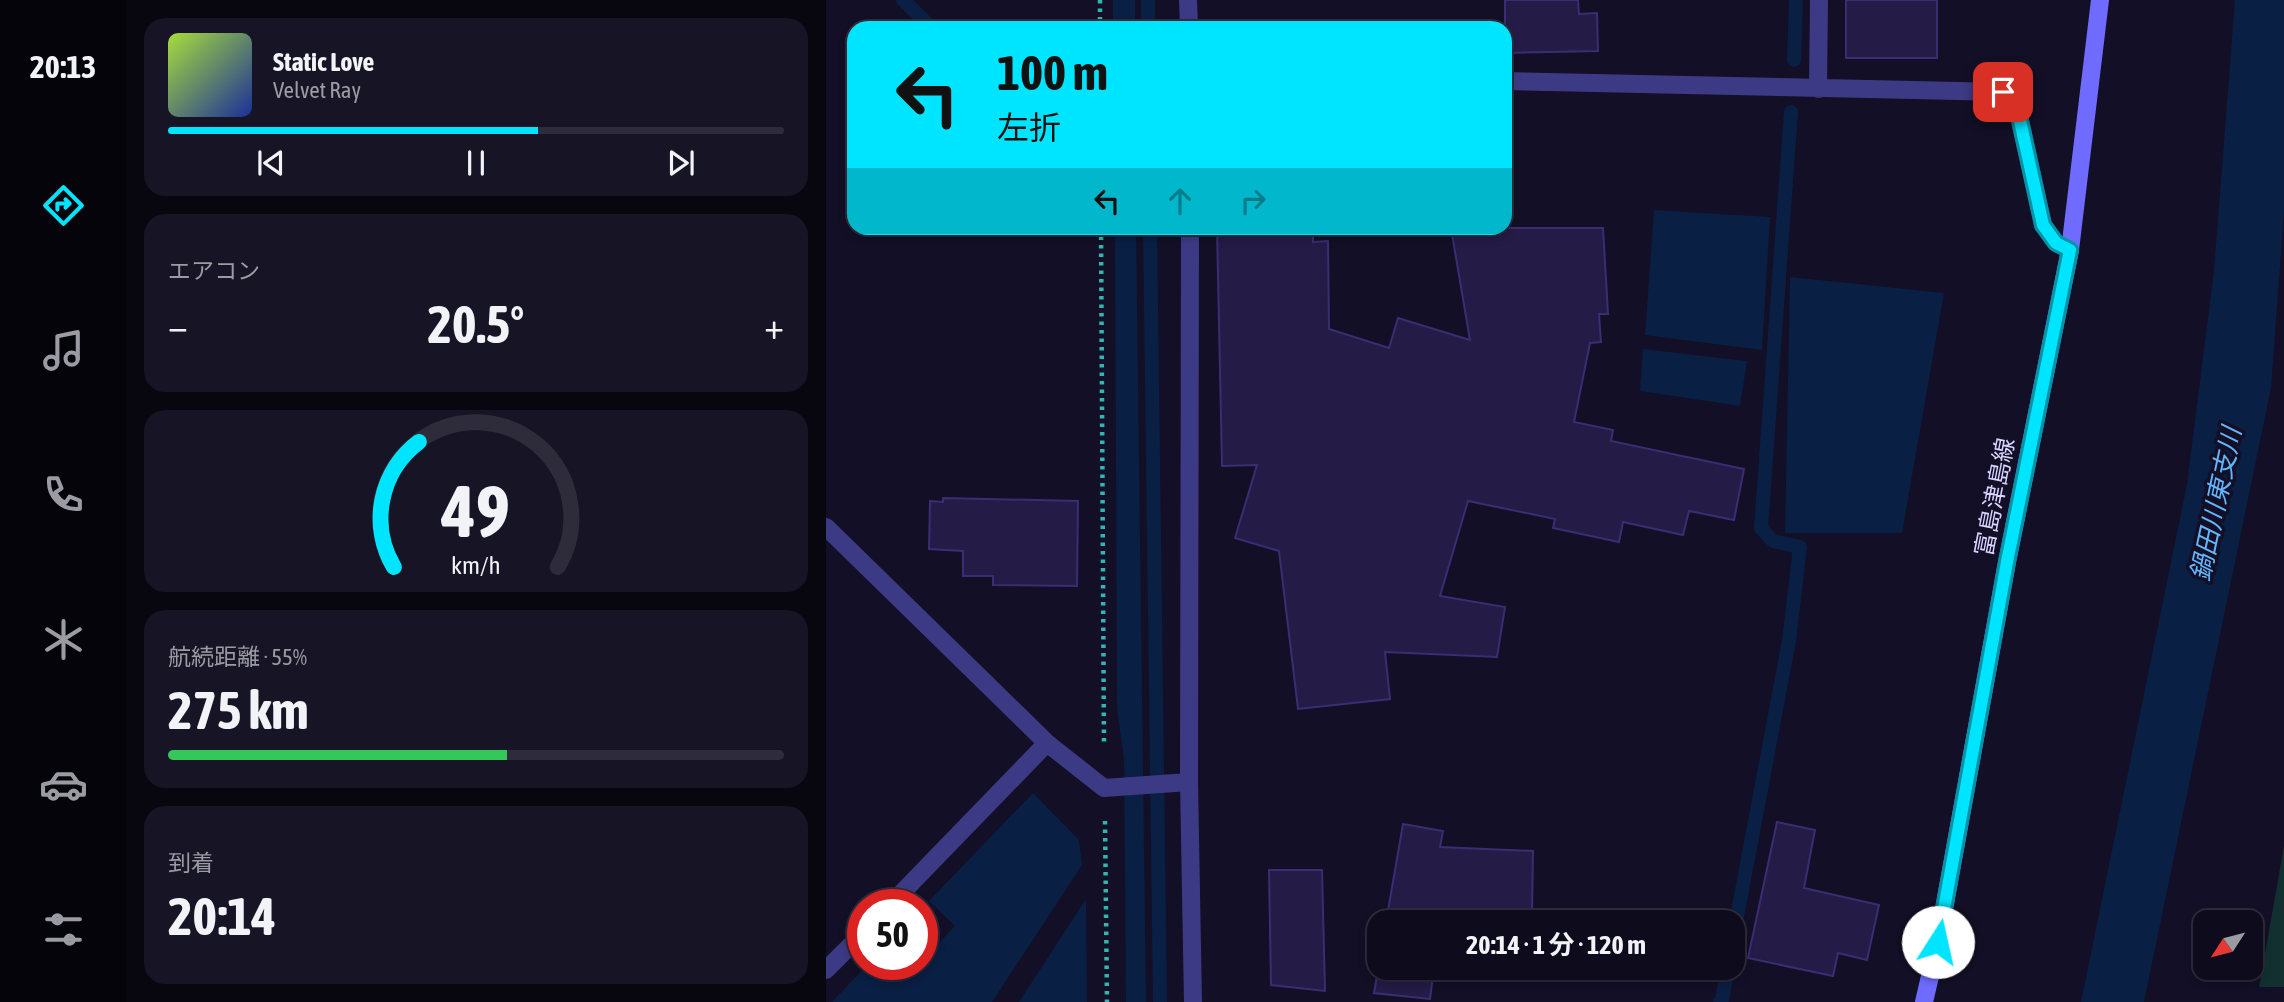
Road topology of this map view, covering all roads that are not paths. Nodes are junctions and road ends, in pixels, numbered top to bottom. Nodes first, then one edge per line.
1 (1188, 0) edge
2 (1819, 0) edge
3 (2100, 0) edge
4 (1189, 21) edge
5 (1512, 81) edge
6 (1818, 89) junction
7 (1190, 235) edge
8 (2070, 250) junction
9 (826, 527) edge
10 (1047, 743) junction
11 (1181, 783) junction
12 (906, 889) edge
13 (847, 949) edge
14 (826, 970) edge
15 (1193, 1002) edge
16 (1924, 1002) edge

1 - 4 street
2 - 6 street
3 - 8 main road, 富島津島線
5 - 6 street
6 - 8 street
7 - 11 street
8 - 16 main road, 富島津島線
9 - 10 street
10 - 11 street
10 - 12 street
11 - 15 street
13 - 14 street

